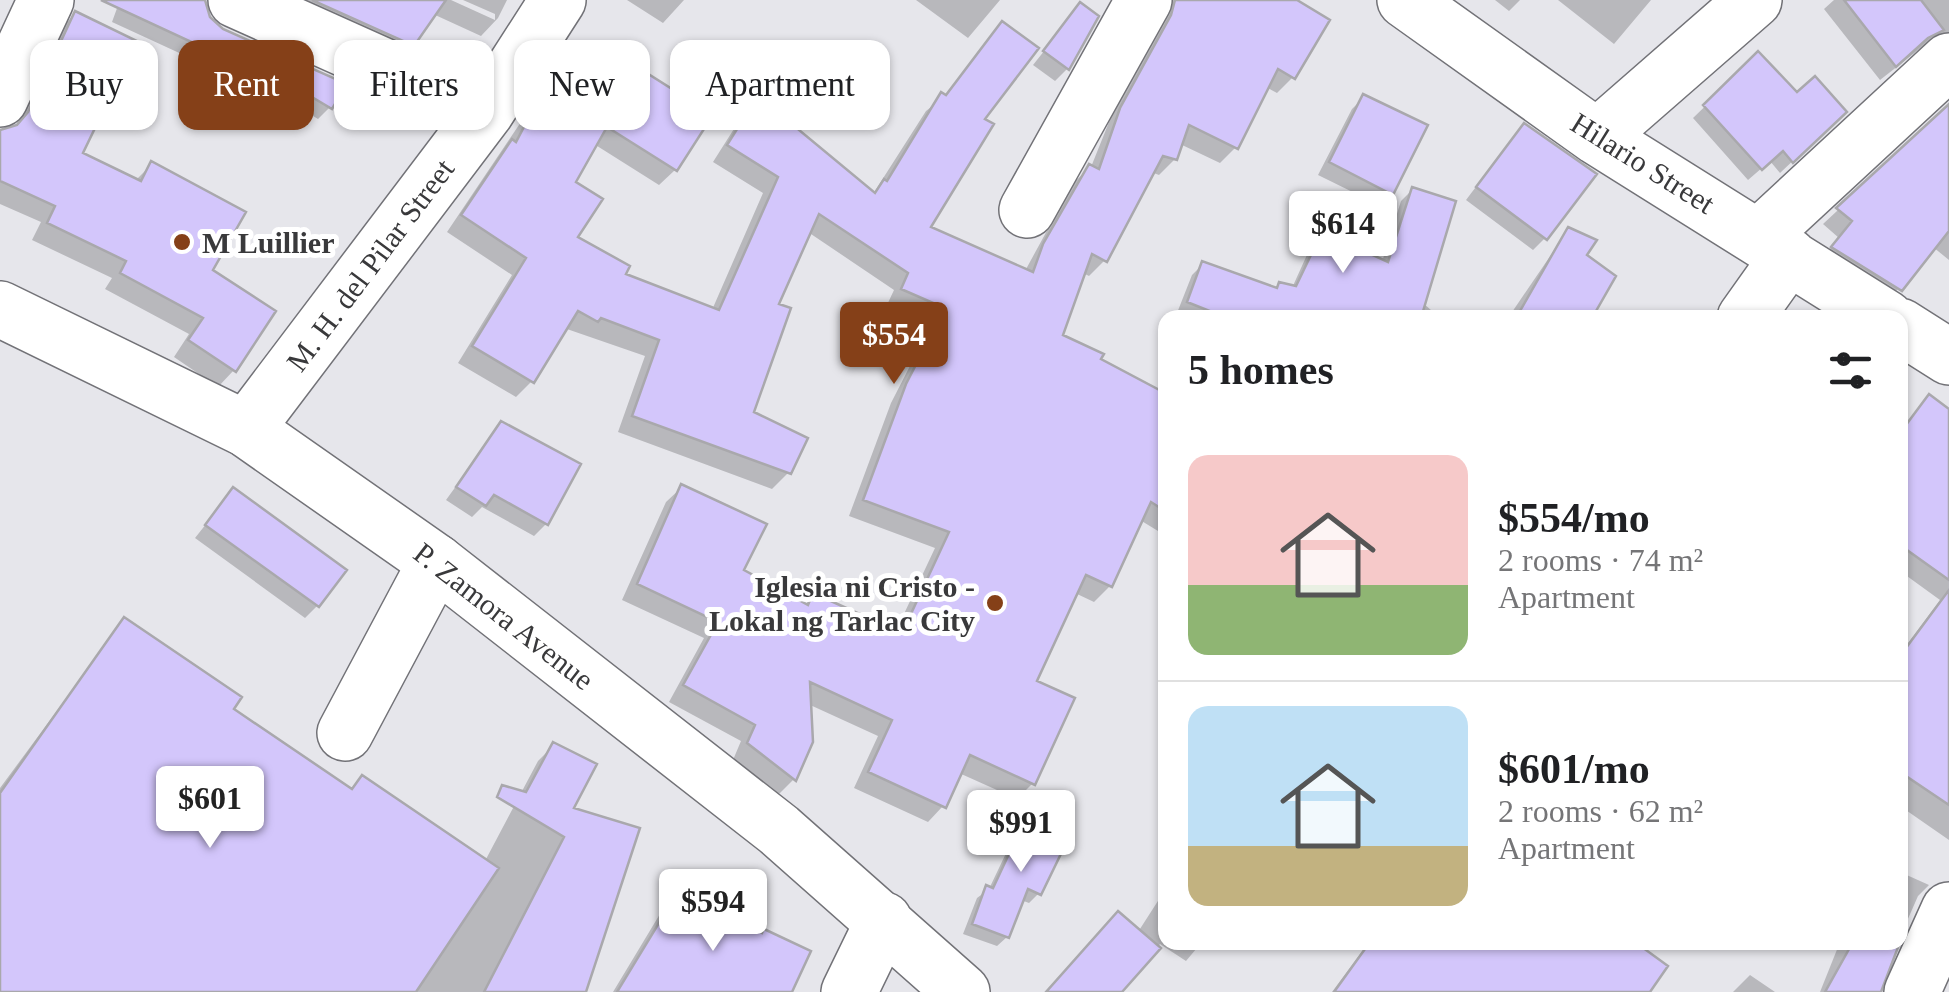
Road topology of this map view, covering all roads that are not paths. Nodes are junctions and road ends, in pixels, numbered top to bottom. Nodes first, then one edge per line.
1 (46, 0) edge
2 (236, 0) edge
3 (558, 0) edge
4 (1144, 0) edge
5 (1405, 0) edge
6 (1754, 0) edge
7 (334, 44) edge
8 (1949, 61) edge
9 (0, 100) edge
10 (494, 100) edge
11 (472, 130) edge
12 (1596, 137) junction
13 (1027, 210) dead end
14 (1774, 246) junction
15 (0, 309) edge
16 (1748, 310) edge
17 (1874, 310) edge
18 (1908, 331) edge
19 (1949, 357) edge
20 (246, 429) junction
21 (436, 562) junction
22 (345, 733) dead end
23 (1949, 910) edge
24 (884, 920) junction
25 (849, 992) edge
26 (962, 992) edge
27 (1912, 992) edge

1 - 9 main road
2 - 7 main road
3 - 10 main road, M. H. del Pilar Street
4 - 13 main road
5 - 12 main road, Hilario Street
6 - 12 main road
8 - 14 main road
11 - 20 main road, M. H. del Pilar Street
12 - 14 main road, Hilario Street
14 - 16 main road
14 - 17 main road, Hilario Street
15 - 20 main road, P. Zamora Avenue
18 - 19 main road
20 - 21 main road, P. Zamora Avenue
21 - 22 main road
21 - 24 main road, P. Zamora Avenue
23 - 27 main road
24 - 25 main road
24 - 26 main road, P. Zamora Avenue

